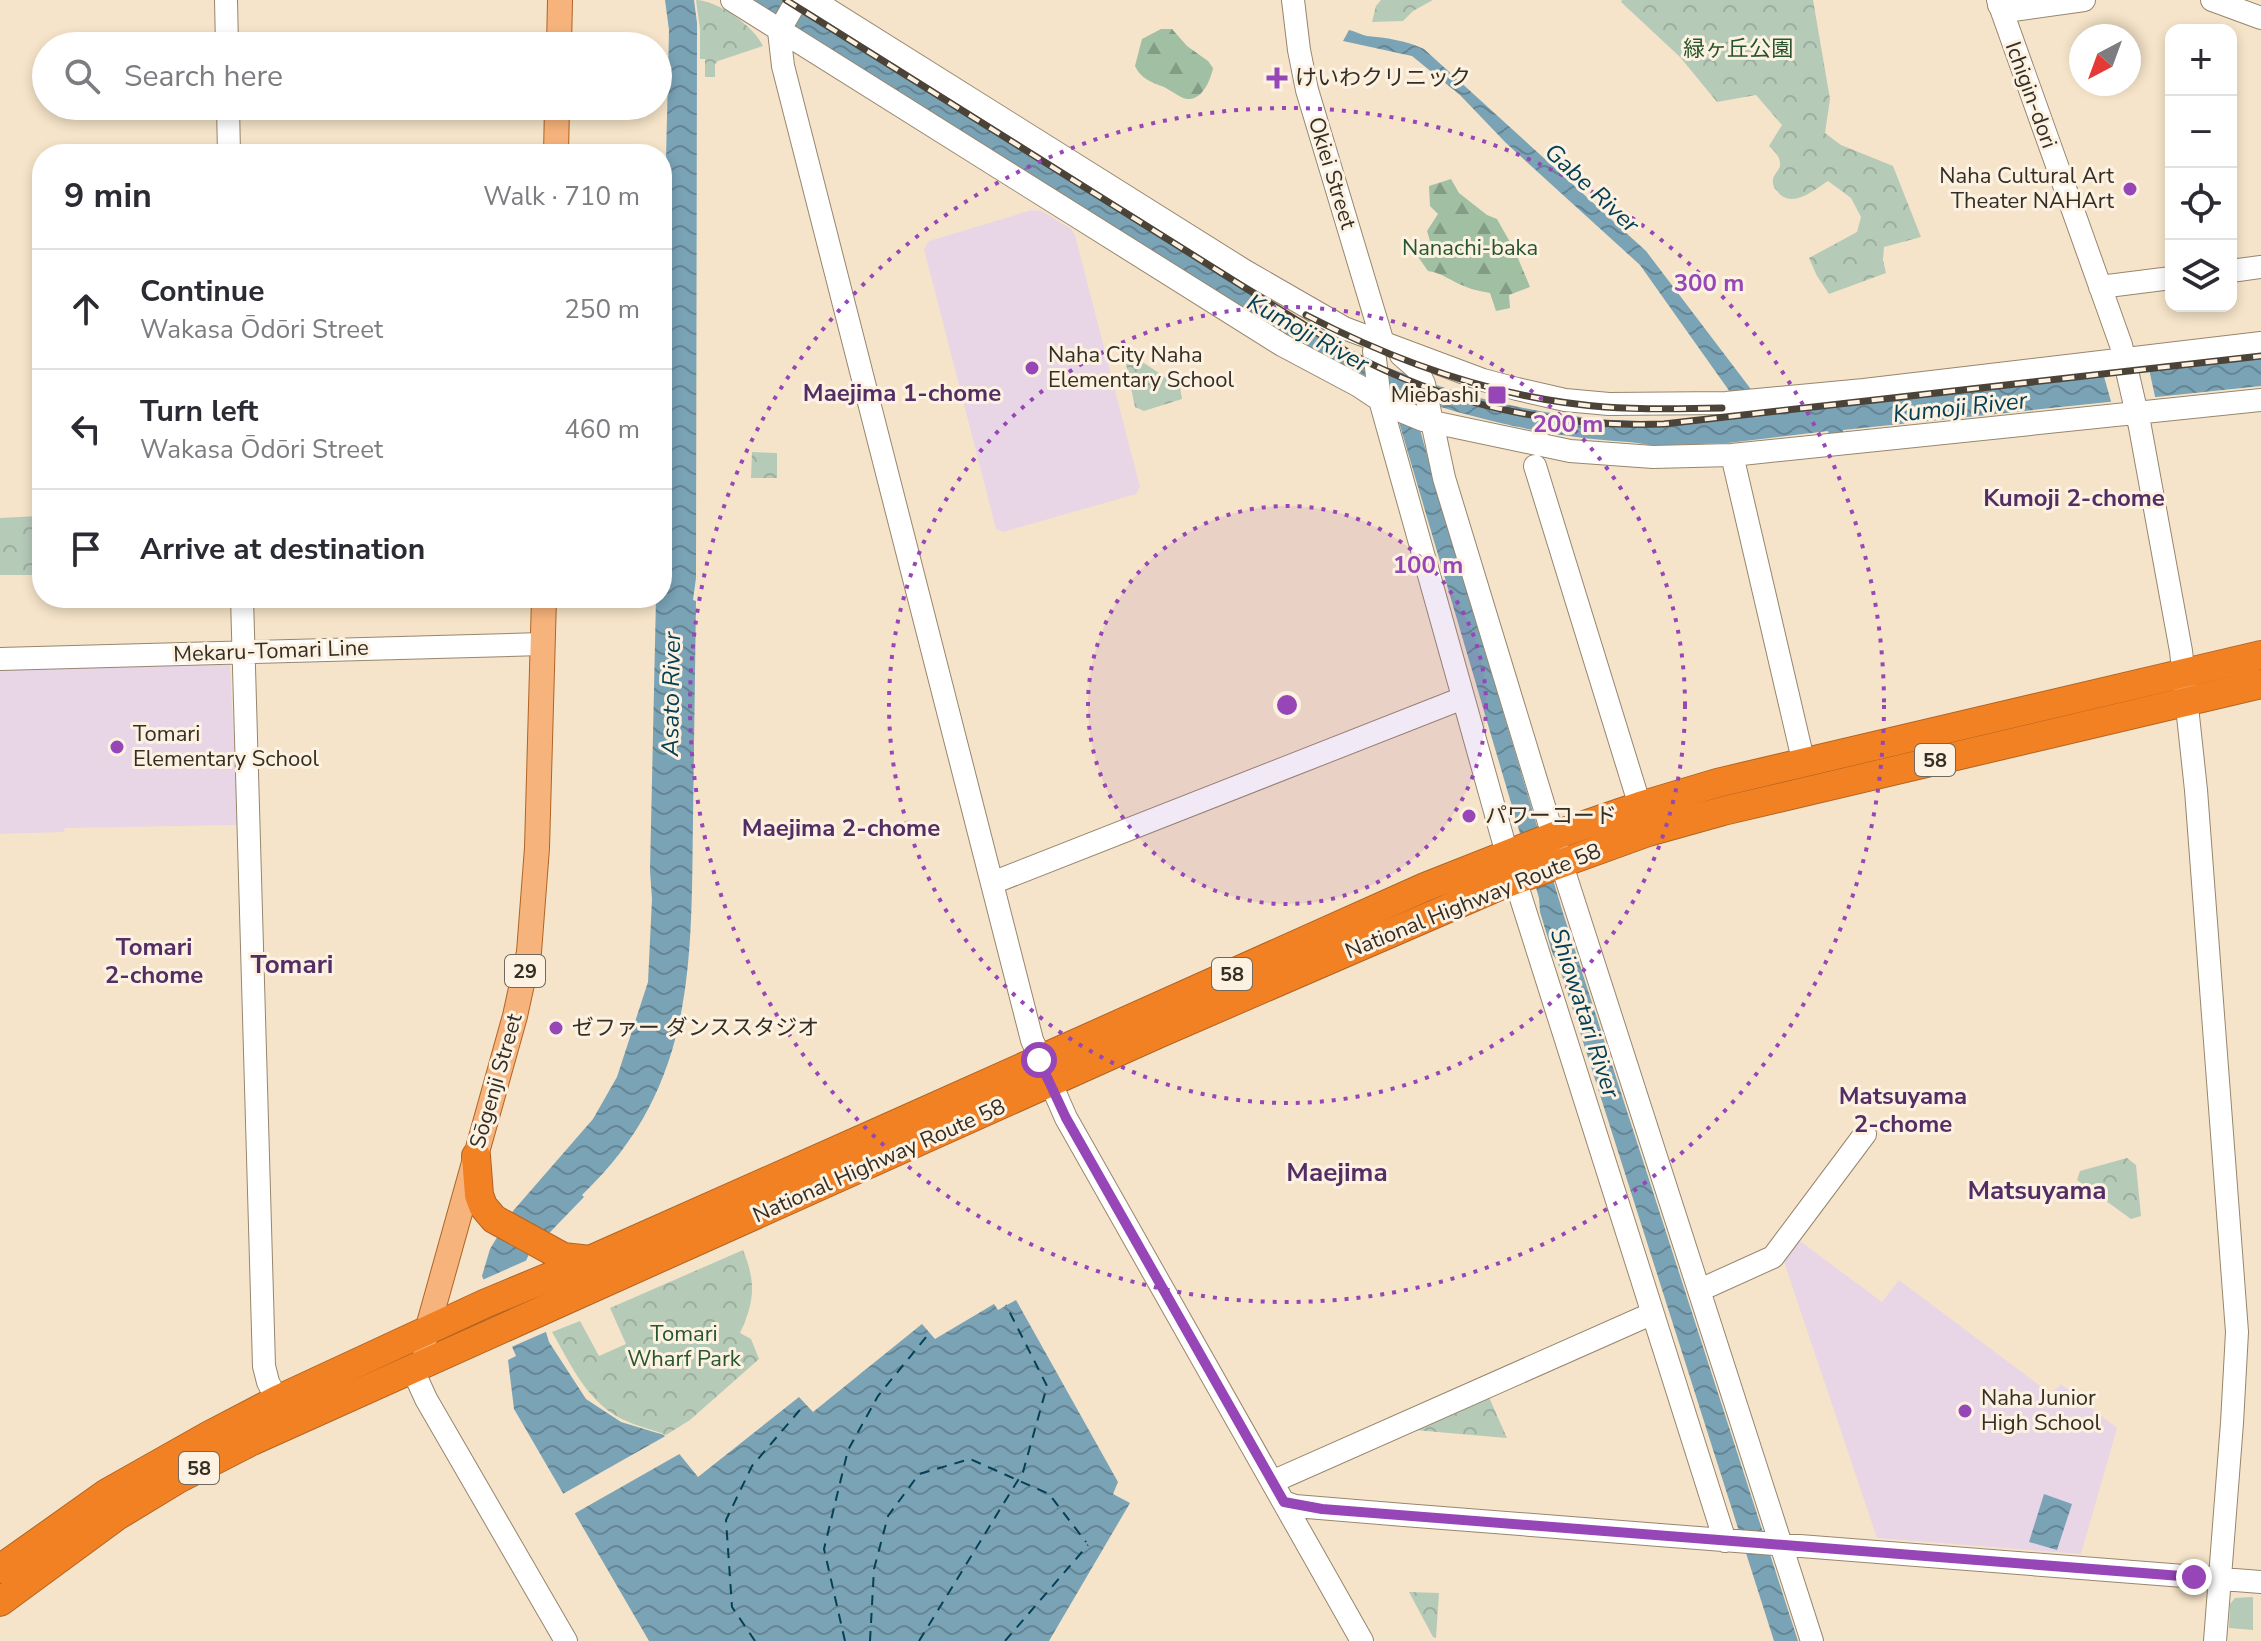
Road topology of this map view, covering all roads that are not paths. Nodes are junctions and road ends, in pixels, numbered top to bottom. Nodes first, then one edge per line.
1 (226, 0) edge
2 (560, 0) edge
3 (732, 0) edge
4 (1293, 0) edge
5 (2084, 0) edge
6 (2212, 0) edge
7 (802, 1) edge
8 (1999, 3) edge
9 (2261, 18) edge
10 (780, 27) junction
11 (227, 32) edge
12 (559, 32) edge
13 (228, 120) edge
14 (557, 120) edge
15 (229, 144) edge
16 (556, 144) edge
17 (2261, 267) edge
18 (2237, 270) edge
19 (2165, 279) edge
20 (2100, 287) junction
21 (2261, 343) edge
22 (1379, 347) junction
23 (2126, 364) junction
24 (1382, 397) junction
25 (2261, 400) edge
26 (2136, 408) junction
27 (1428, 417) junction
28 (1732, 455) junction
29 (1535, 466) dead end
30 (242, 608) edge
31 (544, 608) edge
32 (542, 644) junction
33 (244, 652) junction
34 (2261, 655) edge
35 (0, 659) edge
36 (2261, 684) edge
37 (2186, 688) junction
38 (1463, 698) junction
39 (1804, 764) junction
40 (1640, 806) junction
41 (1535, 858) junction
42 (992, 883) junction
43 (1044, 1072) junction
44 (1865, 1134) dead end
45 (476, 1156) junction
46 (590, 1260) junction
47 (1700, 1290) junction
48 (1651, 1314) junction
49 (426, 1333) junction
50 (417, 1366) junction
51 (277, 1400) junction
52 (1272, 1482) junction
53 (1284, 1502) junction
54 (1731, 1542) junction
55 (1774, 1544) junction
56 (0, 1569) edge
57 (2219, 1579) junction
58 (2261, 1582) edge
59 (0, 1602) edge
60 (566, 1641) edge
61 (1362, 1641) edge
62 (1812, 1641) edge
63 (2215, 1641) edge

1 - 11 street
2 - 12 main road
3 - 10 street
4 - 22 street, Okiei Street
5 - 8 street
6 - 9 street
7 - 10 street
7 - 22 street
8 - 20 street, Ichigin-dori
10 - 24 street
10 - 42 street
13 - 15 street
14 - 16 main road
17 - 18 street
19 - 20 street
20 - 23 street, Ichigin-dori
21 - 23 street
22 - 23 street
22 - 24 street, Okiei Street
22 - 27 street
23 - 26 street, Ichigin-dori
24 - 27 street
24 - 38 street, Okiei Street
25 - 26 street
26 - 28 street
26 - 37 street, Ichigin-dori
27 - 28 street
27 - 41 street
28 - 39 street
29 - 40 street
30 - 33 street
31 - 32 main road, Sōgenji Street / 29
32 - 33 street, Mekaru-Tomari Line
32 - 45 main road, Sōgenji Street / 29
33 - 35 street, Mekaru-Tomari Line
33 - 51 street
34 - 37 highway, National Highway Route 58 / 58
36 - 37 highway, National Highway Route 58 / 58
37 - 39 highway, National Highway Route 58 / 58
37 - 41 highway, National Highway Route 58 / 58
37 - 57 street, Ichigin-dori
38 - 41 street, Okiei Street
38 - 42 street
39 - 40 highway, National Highway Route 58 / 58
40 - 41 highway, National Highway Route 58 / 58
41 - 43 highway, National Highway Route 58 / 58
41 - 47 street
41 - 48 street
42 - 43 street
43 - 46 highway, National Highway Route 58 / 58
43 - 50 highway, National Highway Route 58 / 58
43 - 52 street
44 - 47 street
45 - 46 highway
45 - 49 main road, Sōgenji Street / 29
46 - 49 highway, National Highway Route 58 / 58
47 - 55 street
48 - 52 street
48 - 54 street
49 - 50 main road, Sōgenji Street / 29
49 - 51 highway, National Highway Route 58 / 58
50 - 59 highway, National Highway Route 58 / 58
50 - 60 street
51 - 56 highway, National Highway Route 58 / 58
52 - 53 street
53 - 54 street
53 - 61 street
54 - 55 street
55 - 57 street
55 - 62 street
57 - 58 street
57 - 63 street, Ichigin-dori

